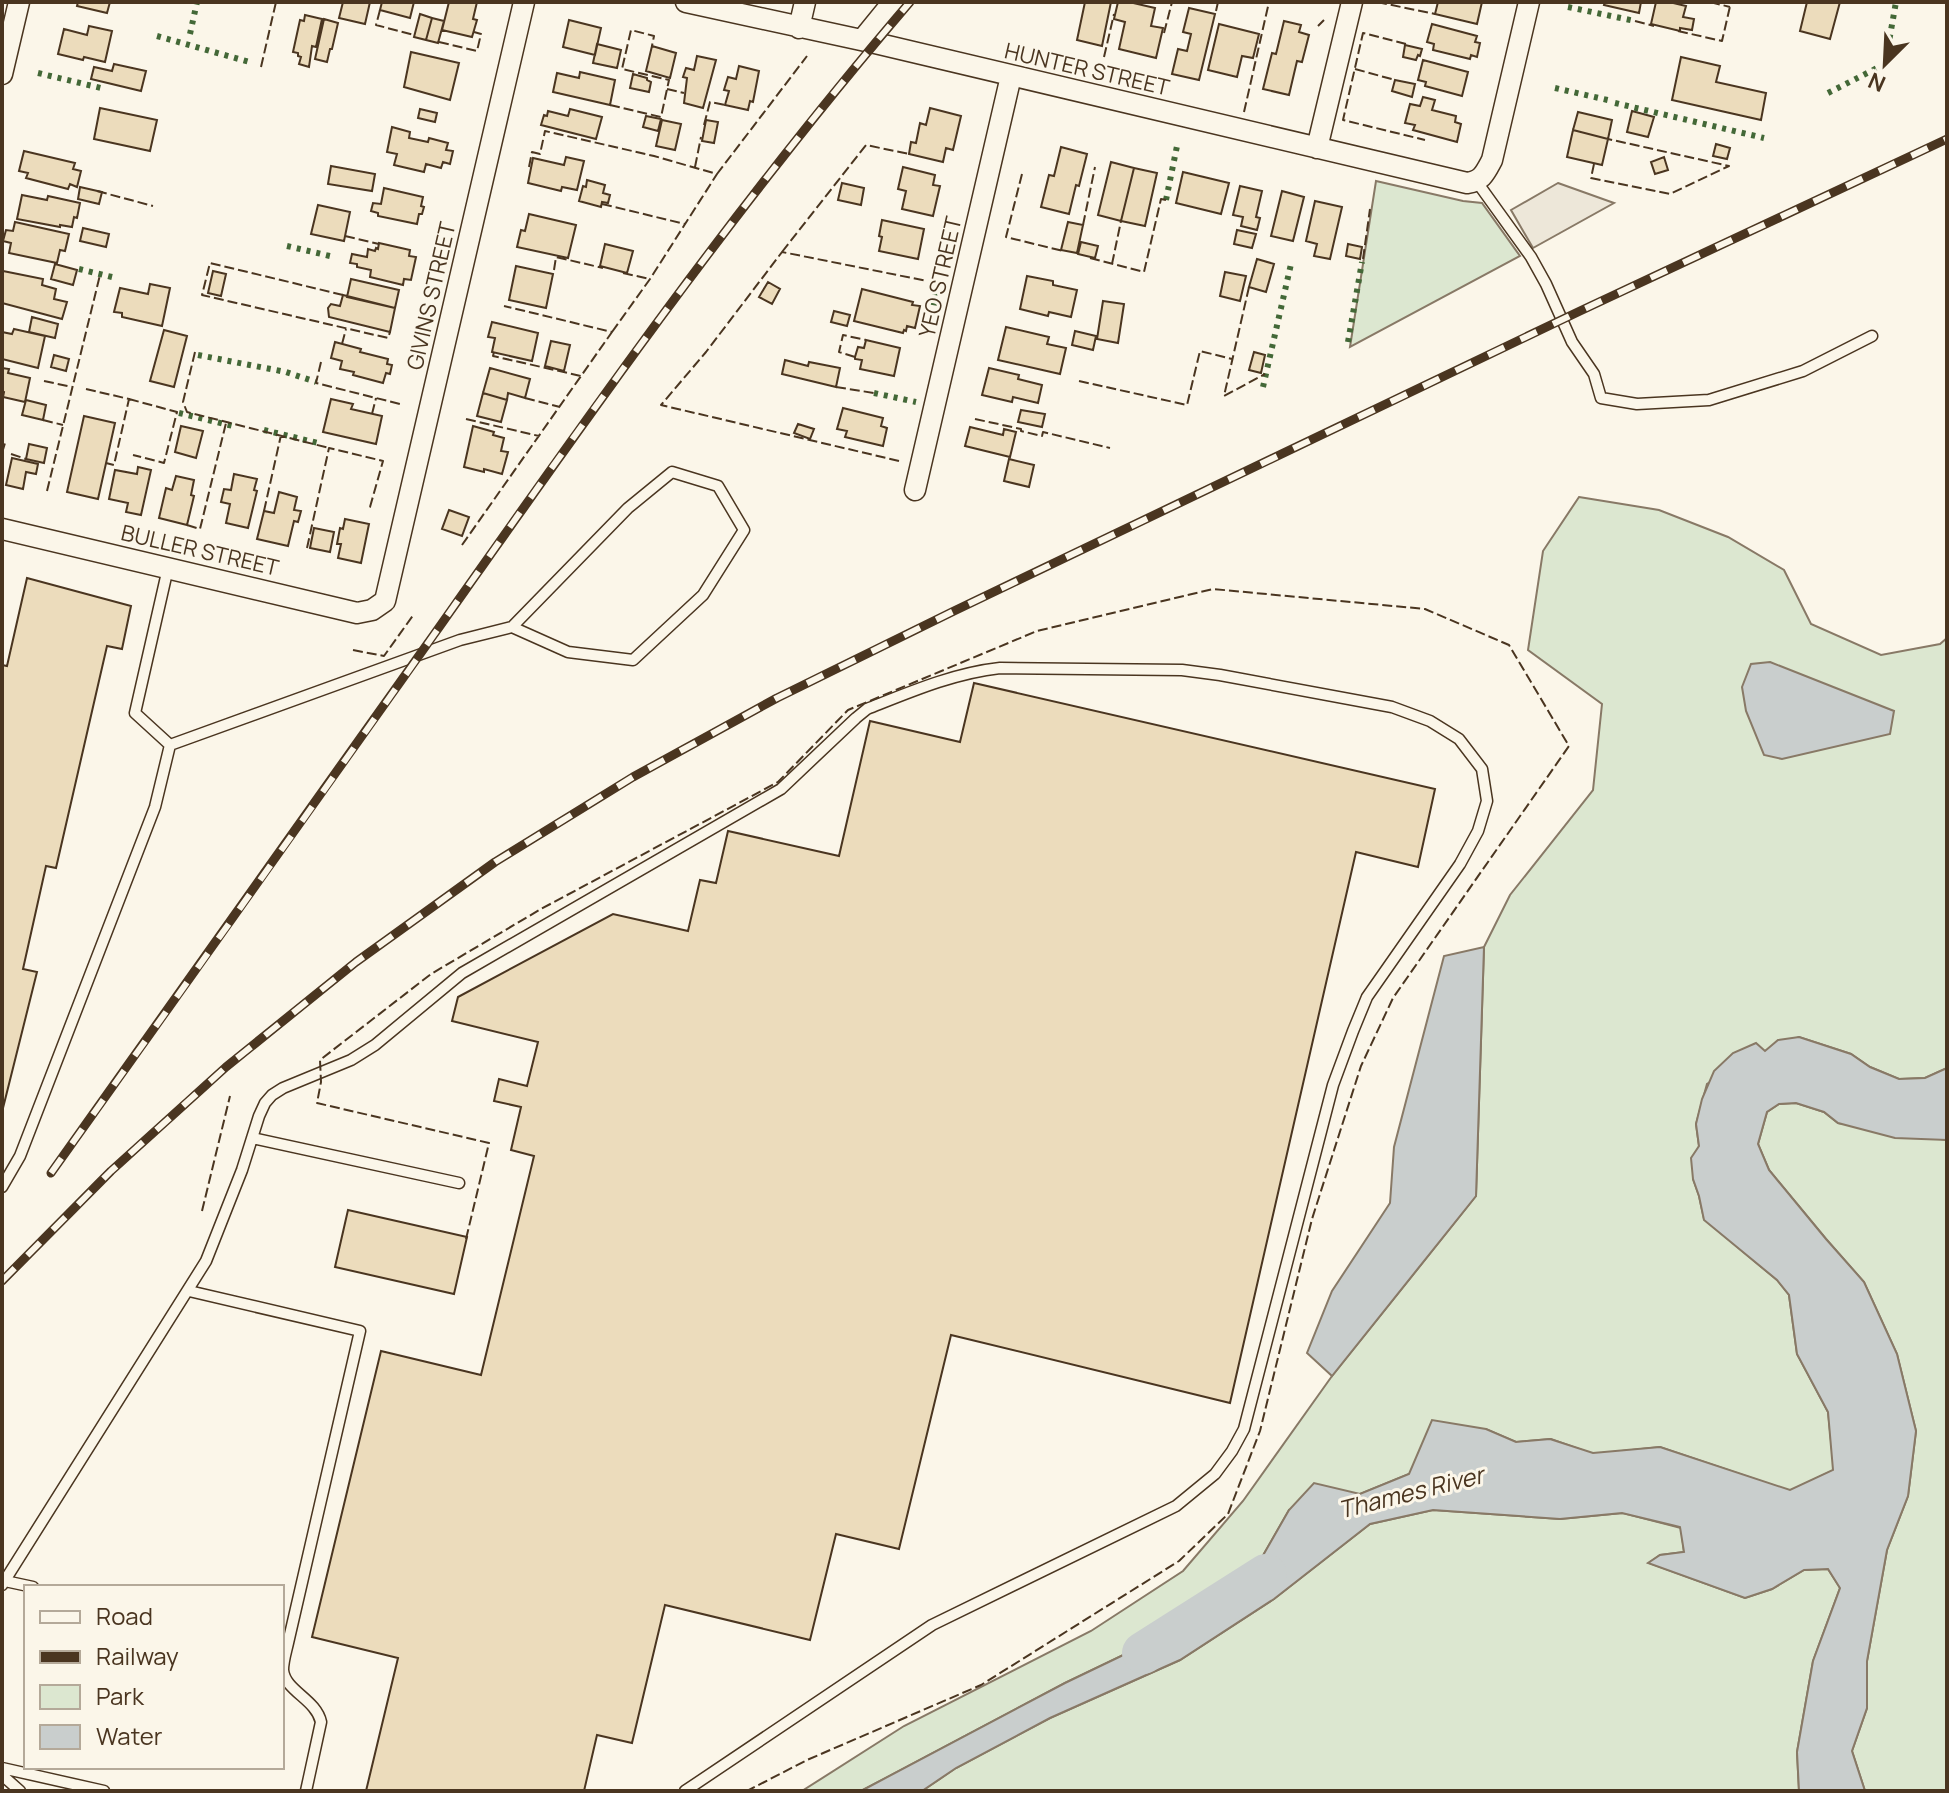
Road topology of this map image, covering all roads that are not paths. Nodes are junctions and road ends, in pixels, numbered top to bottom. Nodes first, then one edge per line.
1 (19, 2) edge
2 (524, 2) edge
3 (686, 2) edge
4 (805, 2) edge
5 (893, 2) edge
6 (1352, 2) edge
7 (1529, 2) edge
8 (799, 28) junction
9 (862, 40) junction
10 (2, 74) edge
11 (1011, 76) junction
12 (1317, 148) junction
13 (1477, 182) junction
14 (1872, 336) dead end
15 (915, 490) dead end
16 (2, 529) edge
17 (168, 568) junction
18 (385, 601) joint
19 (512, 627) junction
20 (170, 745) junction
21 (252, 1138) junction
22 (3, 1183) edge
23 (459, 1183) dead end
24 (189, 1291) junction
25 (3, 1583) edge
26 (24, 1586) edge
27 (285, 1643) edge
28 (284, 1675) edge
29 (2, 1768) edge
30 (2, 1775) edge
31 (20, 1791) edge
32 (104, 1791) edge
33 (306, 1791) edge
34 (685, 1791) edge

1 - 10 street
2 - 18 street, GIVINS STREET
3 - 8 street, HUNTER STREET
4 - 8 street
5 - 9 street
6 - 12 street
7 - 13 street
8 - 9 street, HUNTER STREET
9 - 11 street, HUNTER STREET
11 - 12 street, HUNTER STREET
11 - 15 street, YEO STREET
12 - 13 street, HUNTER STREET
13 - 14 lane
16 - 17 street, BULLER STREET
17 - 18 street, BULLER STREET
17 - 20 lane
19 - 19 lane
19 - 20 lane
20 - 22 lane
21 - 23 lane
21 - 24 lane
21 - 34 lane
24 - 25 lane
24 - 27 lane
25 - 26 lane
28 - 33 lane
29 - 32 lane
30 - 31 lane

